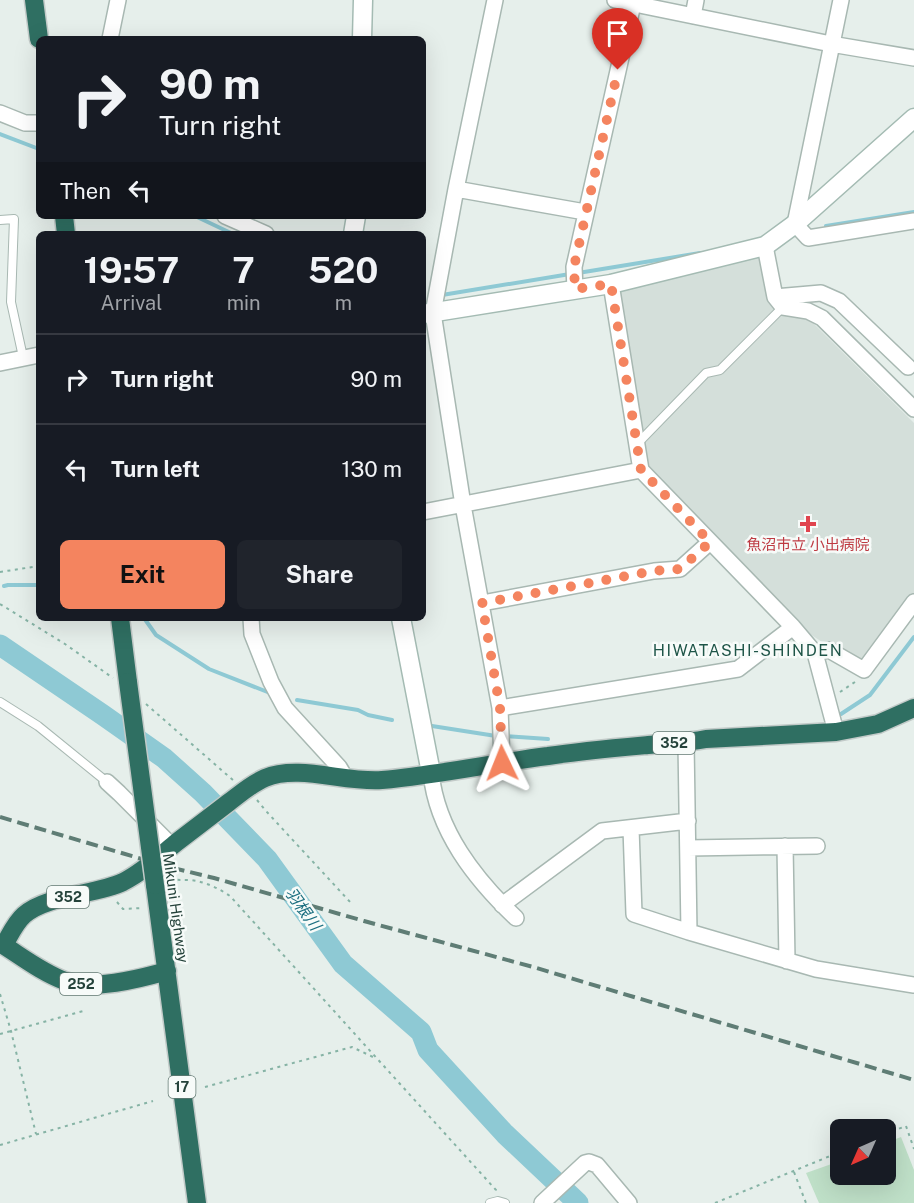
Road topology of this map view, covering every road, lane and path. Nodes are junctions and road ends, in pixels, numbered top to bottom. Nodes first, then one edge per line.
1 (34, 0) edge
2 (118, 0) edge
3 (363, 0) edge
4 (495, 0) edge
5 (615, 0) edge
6 (696, 0) edge
7 (841, 0) edge
8 (633, 4) junction
9 (693, 16) junction
10 (39, 36) edge
11 (111, 36) edge
12 (362, 36) edge
13 (831, 44) junction
14 (914, 58) edge
15 (0, 113) edge
16 (914, 118) edge
17 (36, 123) edge
18 (456, 189) junction
19 (585, 213) junction
20 (232, 219) edge
21 (0, 220) edge
22 (914, 221) edge
23 (795, 224) junction
24 (259, 231) edge
25 (765, 246) junction
26 (611, 284) junction
27 (575, 289) junction
28 (779, 302) junction
29 (428, 314) edge
30 (36, 355) edge
31 (23, 357) junction
32 (0, 363) edge
33 (908, 367) dead end
34 (914, 410) edge
35 (641, 470) junction
36 (463, 505) junction
37 (426, 511) edge
38 (710, 542) junction
39 (36, 566) edge
40 (0, 572) edge
41 (914, 602) edge
42 (482, 603) junction
43 (120, 621) edge
44 (251, 621) edge
45 (402, 621) edge
46 (793, 627) junction
47 (815, 653) junction
48 (864, 670) junction
49 (828, 700) junction
50 (0, 702) edge
51 (500, 708) junction
52 (914, 708) edge
53 (836, 732) junction
54 (686, 743) junction
55 (502, 763) junction
56 (431, 773) junction
57 (342, 778) junction
58 (107, 782) joint
59 (267, 811) dead end
60 (688, 821) junction
61 (631, 828) junction
62 (175, 844) junction
63 (785, 846) junction
64 (817, 846) dead end
65 (688, 848) junction
66 (146, 868) junction
67 (113, 897) dead end
68 (351, 903) dead end
69 (502, 904) junction
70 (142, 908) dead end
71 (516, 918) dead end
72 (689, 932) junction
73 (2, 944) edge
74 (787, 961) junction
75 (167, 971) junction
76 (914, 985) edge
77 (0, 994) edge
78 (83, 1011) dead end
79 (11, 1031) junction
80 (0, 1034) edge
81 (378, 1060) junction
82 (205, 1087) dead end
83 (153, 1101) dead end
84 (896, 1130) edge
85 (36, 1135) junction
86 (0, 1145) edge
87 (914, 1149) edge
88 (830, 1156) edge
89 (793, 1171) junction
90 (498, 1202) edge
91 (197, 1203) edge
92 (542, 1203) edge
93 (629, 1203) edge
94 (715, 1203) edge
95 (806, 1203) edge

1 - 10 highway
2 - 11 street
3 - 12 street
4 - 18 street
5 - 8 street
6 - 9 street
7 - 13 street
8 - 9 street
8 - 19 street
9 - 13 street
13 - 14 street
13 - 23 street
15 - 17 street
16 - 23 street
18 - 19 street
18 - 29 street
19 - 27 street
20 - 24 street
21 - 31 lane
22 - 23 street
23 - 25 street
25 - 26 street
25 - 28 street
26 - 27 street
26 - 35 street
27 - 29 street
28 - 33 street
28 - 34 street
28 - 35 lane
29 - 36 street
30 - 31 street
31 - 32 street
35 - 36 street
35 - 38 street
36 - 37 street
36 - 42 street
38 - 42 street
38 - 46 street
39 - 40 path
41 - 48 street
42 - 51 street
43 - 75 highway, Mikuni Highway / 17, bridge
44 - 57 street
45 - 56 street
46 - 47 street
46 - 51 street
47 - 48 street
47 - 49 street
48 - 49 path
49 - 53 street
50 - 58 lane
51 - 55 street
52 - 53 highway, 352
53 - 54 highway, 352
54 - 55 highway, 352
54 - 60 street
55 - 56 highway, 352
56 - 57 highway, 352
56 - 69 street
57 - 62 highway, 352
58 - 62 street
59 - 68 path
60 - 61 street
60 - 65 street
61 - 69 street
61 - 72 street
62 - 66 highway, 352
63 - 64 street
63 - 65 street
63 - 74 street
65 - 72 street
66 - 73 highway, 352
66 - 81 path
67 - 70 path
69 - 71 street
72 - 74 street
73 - 75 highway, 252
74 - 76 street
75 - 91 highway, Mikuni Highway / 17
77 - 79 path
78 - 79 path
79 - 80 path
79 - 85 path
81 - 82 path
81 - 90 path
83 - 85 path
84 - 87 path
85 - 86 path
88 - 89 path
89 - 94 path
89 - 95 path
92 - 93 street

